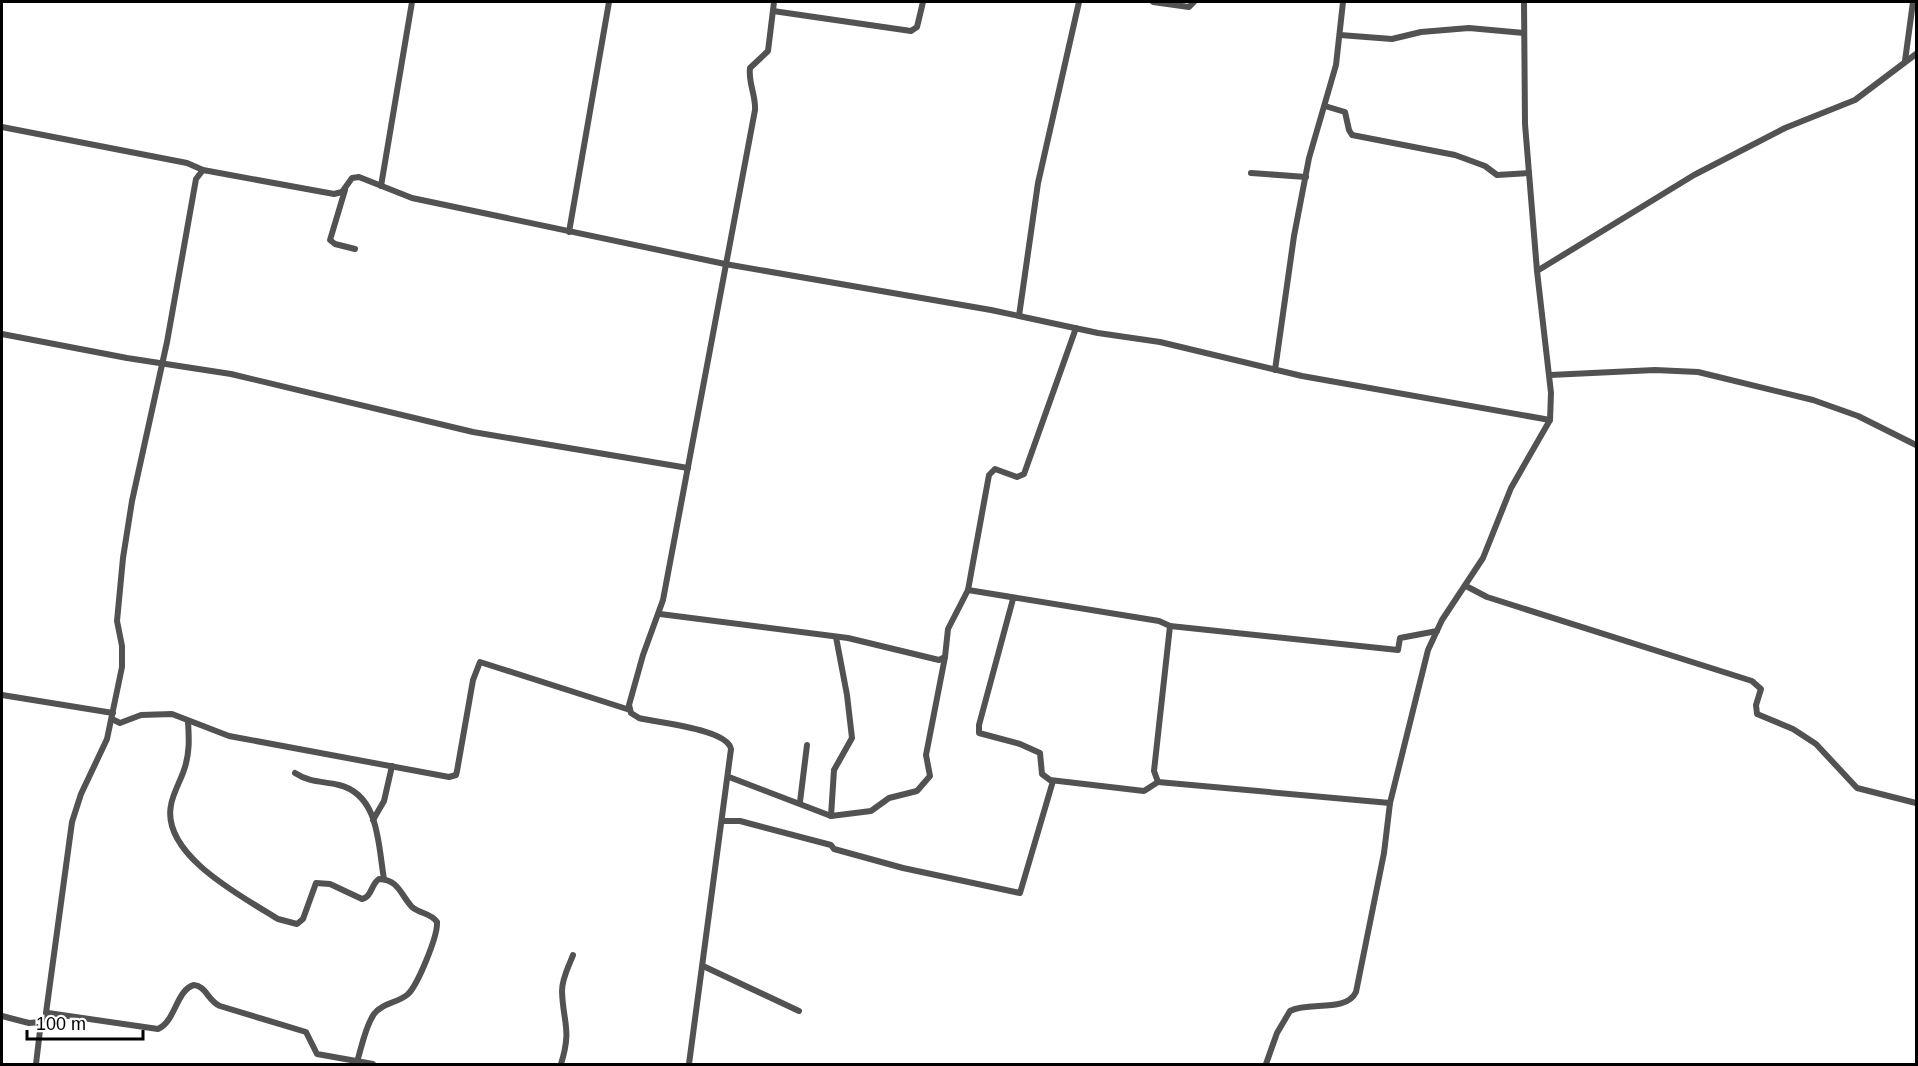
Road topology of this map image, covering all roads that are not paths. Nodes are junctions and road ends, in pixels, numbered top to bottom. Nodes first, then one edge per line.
1 (412, 2) edge
2 (609, 2) edge
3 (774, 2) edge
4 (923, 2) edge
5 (1079, 2) edge
6 (1152, 2) edge
7 (1194, 2) edge
8 (1344, 2) edge
9 (1524, 2) edge
10 (1913, 2) edge
11 (773, 11) junction
12 (1524, 33) junction
13 (1341, 35) junction
14 (1917, 54) edge
15 (1905, 61) junction
16 (1325, 106) junction
17 (2, 127) edge
18 (203, 170) junction
19 (1251, 173) dead end
20 (1529, 173) junction
21 (1306, 177) junction
22 (381, 186) junction
23 (345, 189) junction
24 (570, 232) junction
25 (355, 249) dead end
26 (725, 264) junction
27 (1537, 271) junction
28 (1019, 316) junction
29 (1076, 328) junction
30 (2, 334) edge
31 (163, 363) junction
32 (1275, 370) junction
33 (1550, 375) junction
34 (1550, 420) junction
35 (1917, 445) edge
36 (688, 468) junction
37 (1466, 586) junction
38 (968, 590) junction
39 (1012, 599) junction
40 (660, 614) junction
41 (1170, 626) junction
42 (1437, 631) junction
43 (836, 637) junction
44 (945, 657) junction
45 (2, 695) edge
46 (630, 710) junction
47 (112, 716) junction
48 (188, 721) junction
49 (807, 746) dead end
50 (392, 766) junction
51 (295, 773) dead end
52 (729, 777) junction
53 (1053, 781) junction
54 (1158, 782) junction
55 (800, 802) junction
56 (1917, 802) edge
57 (1390, 803) junction
58 (831, 816) junction
59 (373, 820) junction
60 (723, 821) junction
61 (384, 879) junction
62 (573, 955) dead end
63 (703, 966) junction
64 (800, 1011) dead end
65 (46, 1013) junction
66 (2, 1016) edge
67 (41, 1022) junction
68 (357, 1062) junction
69 (36, 1065) edge
70 (373, 1065) edge
71 (561, 1065) edge
72 (689, 1065) edge
73 (1266, 1065) edge

1 - 22 street
2 - 24 street
3 - 11 street
4 - 11 street
5 - 28 street
6 - 7 street
8 - 13 street
9 - 12 street
10 - 15 street
11 - 26 street
12 - 13 street
12 - 20 street
13 - 16 street
14 - 15 street
15 - 27 street
16 - 20 street
16 - 21 street
17 - 18 street
18 - 23 street
18 - 31 street
19 - 21 street
20 - 27 street
21 - 32 street
22 - 23 street
22 - 24 street
23 - 25 street
24 - 26 street
26 - 28 street
26 - 36 street
27 - 33 street
28 - 29 street
29 - 32 street
29 - 38 street
30 - 31 street
31 - 36 street
31 - 47 street
32 - 34 street
33 - 34 street
33 - 35 street
34 - 37 street
36 - 40 street
37 - 42 street
37 - 56 street
38 - 39 street
38 - 44 street
39 - 41 street
39 - 53 street
40 - 43 street
40 - 46 street
41 - 42 street
41 - 54 street
42 - 57 street
43 - 44 street
43 - 58 street
44 - 58 street
45 - 47 street
46 - 50 street
46 - 52 street
47 - 48 street
47 - 65 street
48 - 50 street
48 - 61 street
49 - 55 street
50 - 59 street
51 - 59 street
52 - 55 street
52 - 60 street
53 - 54 street
53 - 60 street
54 - 57 street
55 - 58 street
57 - 73 street
59 - 61 street
60 - 63 street
61 - 68 street
62 - 71 street
63 - 64 street
63 - 72 street
65 - 67 street
65 - 68 street
66 - 67 street
67 - 69 street
68 - 70 street

